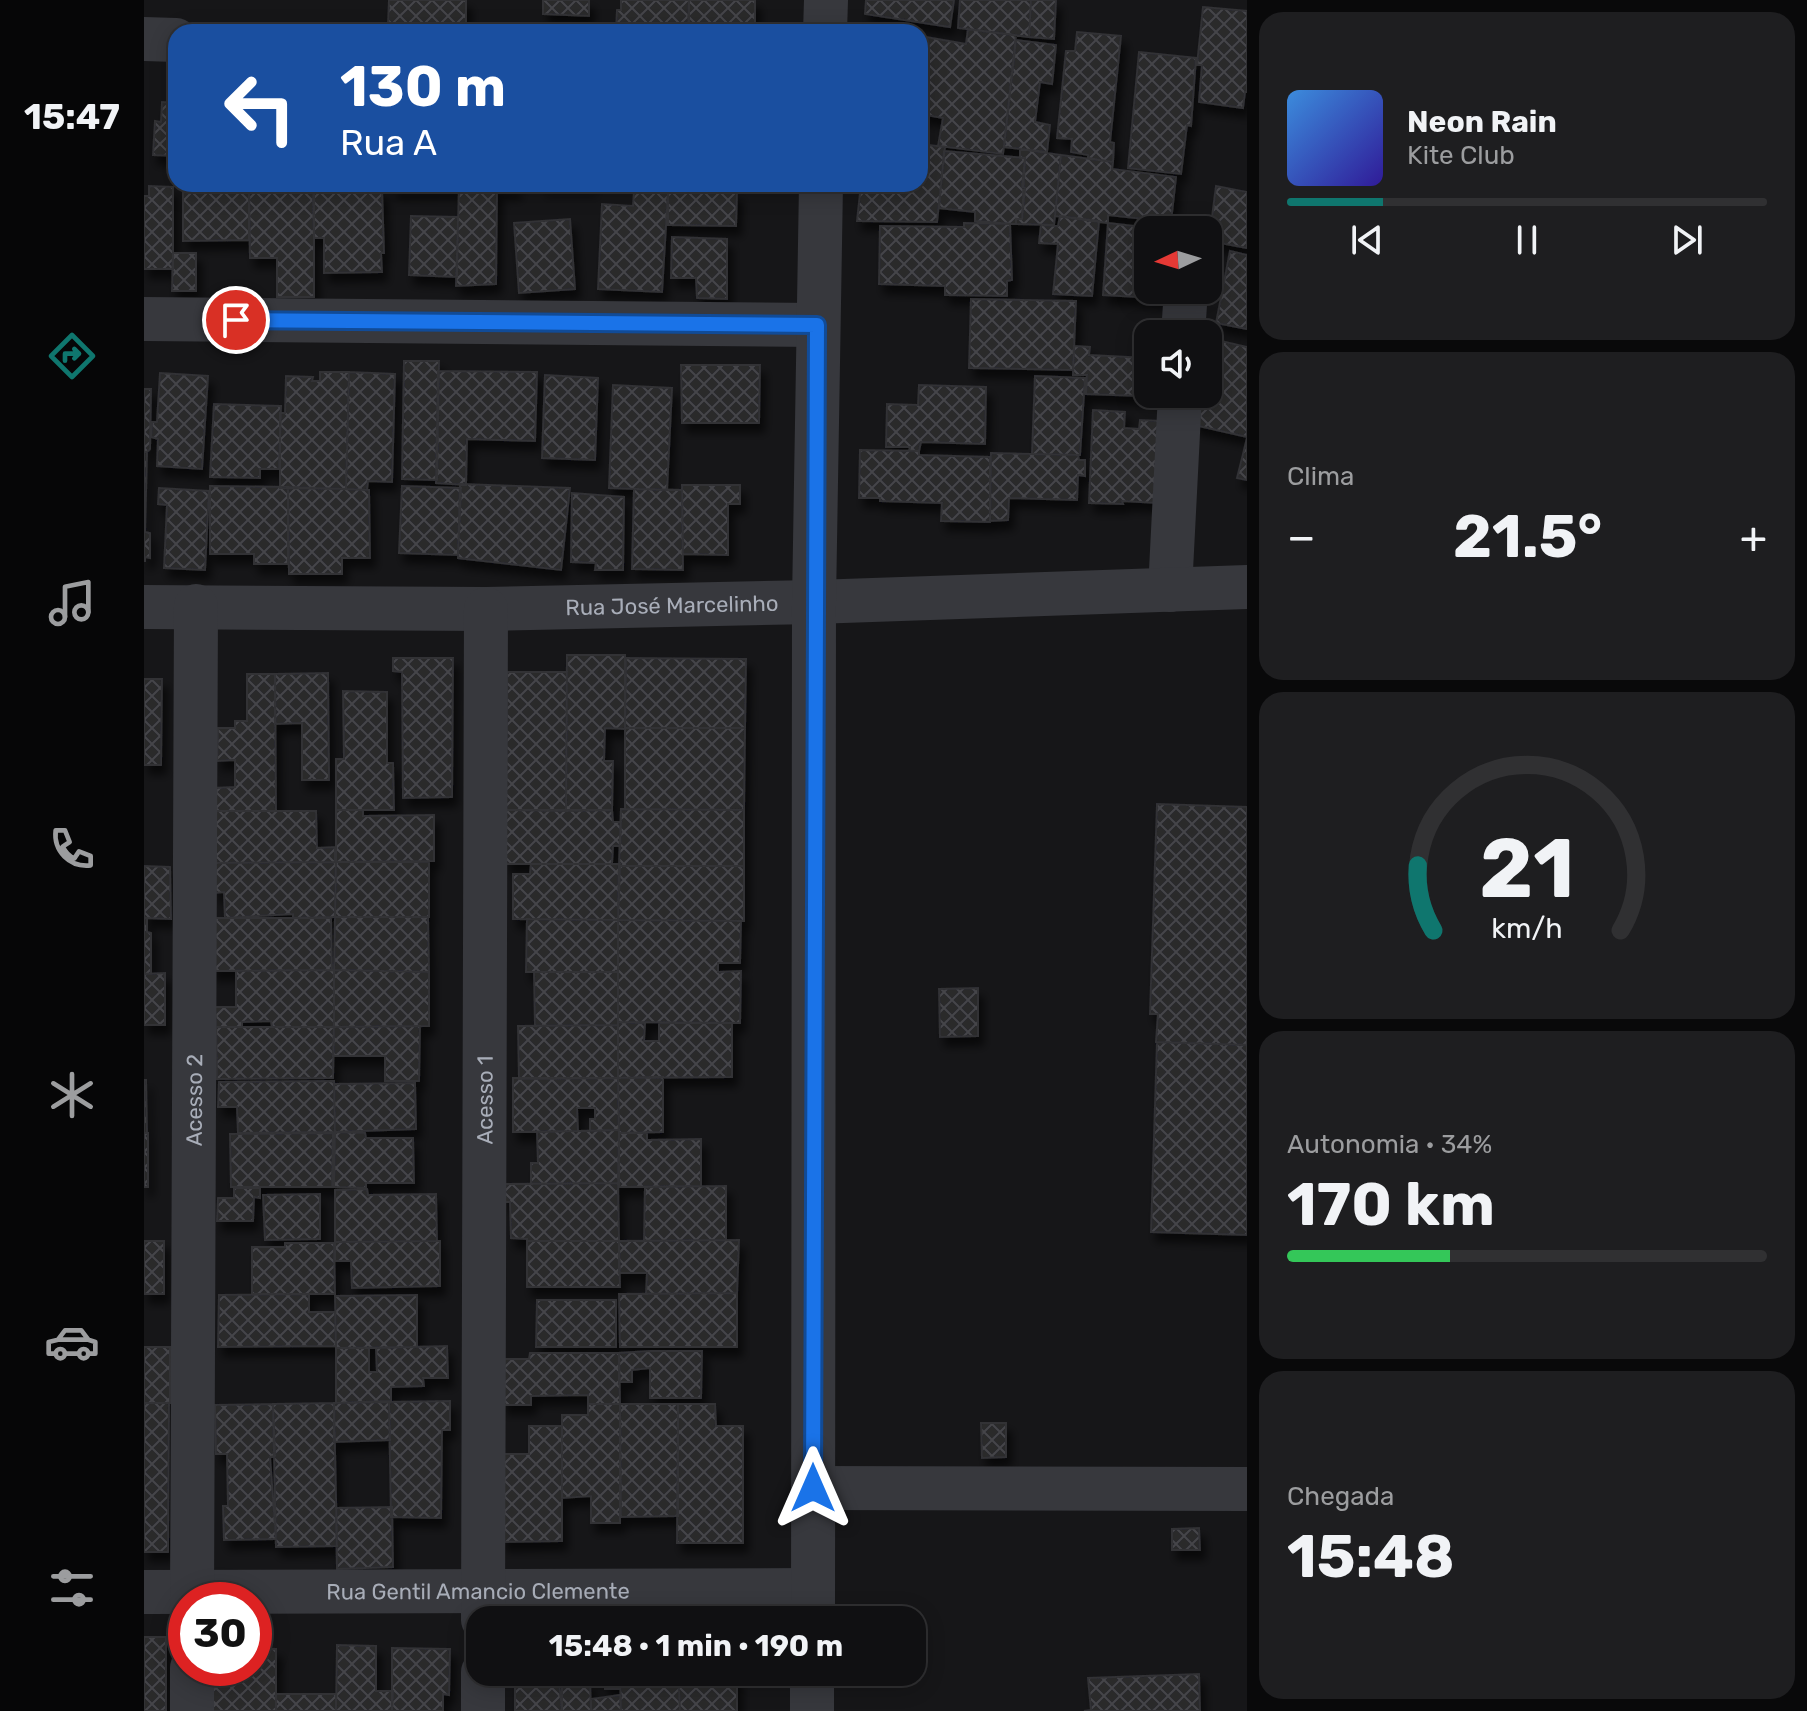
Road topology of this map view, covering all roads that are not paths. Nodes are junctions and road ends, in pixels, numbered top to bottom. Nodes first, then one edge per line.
1 (826, 0) edge
2 (825, 24) edge
3 (144, 39) edge
4 (168, 40) edge
5 (821, 192) edge
6 (144, 319) edge
7 (817, 325) junction
8 (1179, 408) edge
9 (1247, 587) edge
10 (1170, 590) junction
11 (814, 602) junction
12 (196, 606) junction
13 (144, 607) edge
14 (486, 609) junction
15 (813, 1488) junction
16 (1247, 1489) edge
17 (192, 1582) edge
18 (144, 1592) edge
19 (168, 1594) edge
20 (272, 1599) edge
21 (813, 1605) edge
22 (483, 1606) edge
23 (192, 1686) edge
24 (483, 1686) edge
25 (812, 1686) edge
26 (192, 1711) edge
27 (483, 1711) edge
28 (812, 1711) edge

1 - 2 street
3 - 4 street
5 - 7 street
6 - 7 street
7 - 11 street
8 - 10 street
9 - 10 street, Rua José Marcelinho
10 - 11 street, Rua José Marcelinho
11 - 14 street, Rua José Marcelinho
11 - 15 street
12 - 13 street, Rua José Marcelinho
12 - 14 street, Rua José Marcelinho
12 - 17 street, Acesso 2
14 - 22 street, Acesso 1
15 - 16 street
15 - 21 street
18 - 19 street, Rua Gentil Amancio Clemente
20 - 22 street, Rua Gentil Amancio Clemente
21 - 22 street, Rua Gentil Amancio Clemente
23 - 26 street
24 - 27 street
25 - 28 street

